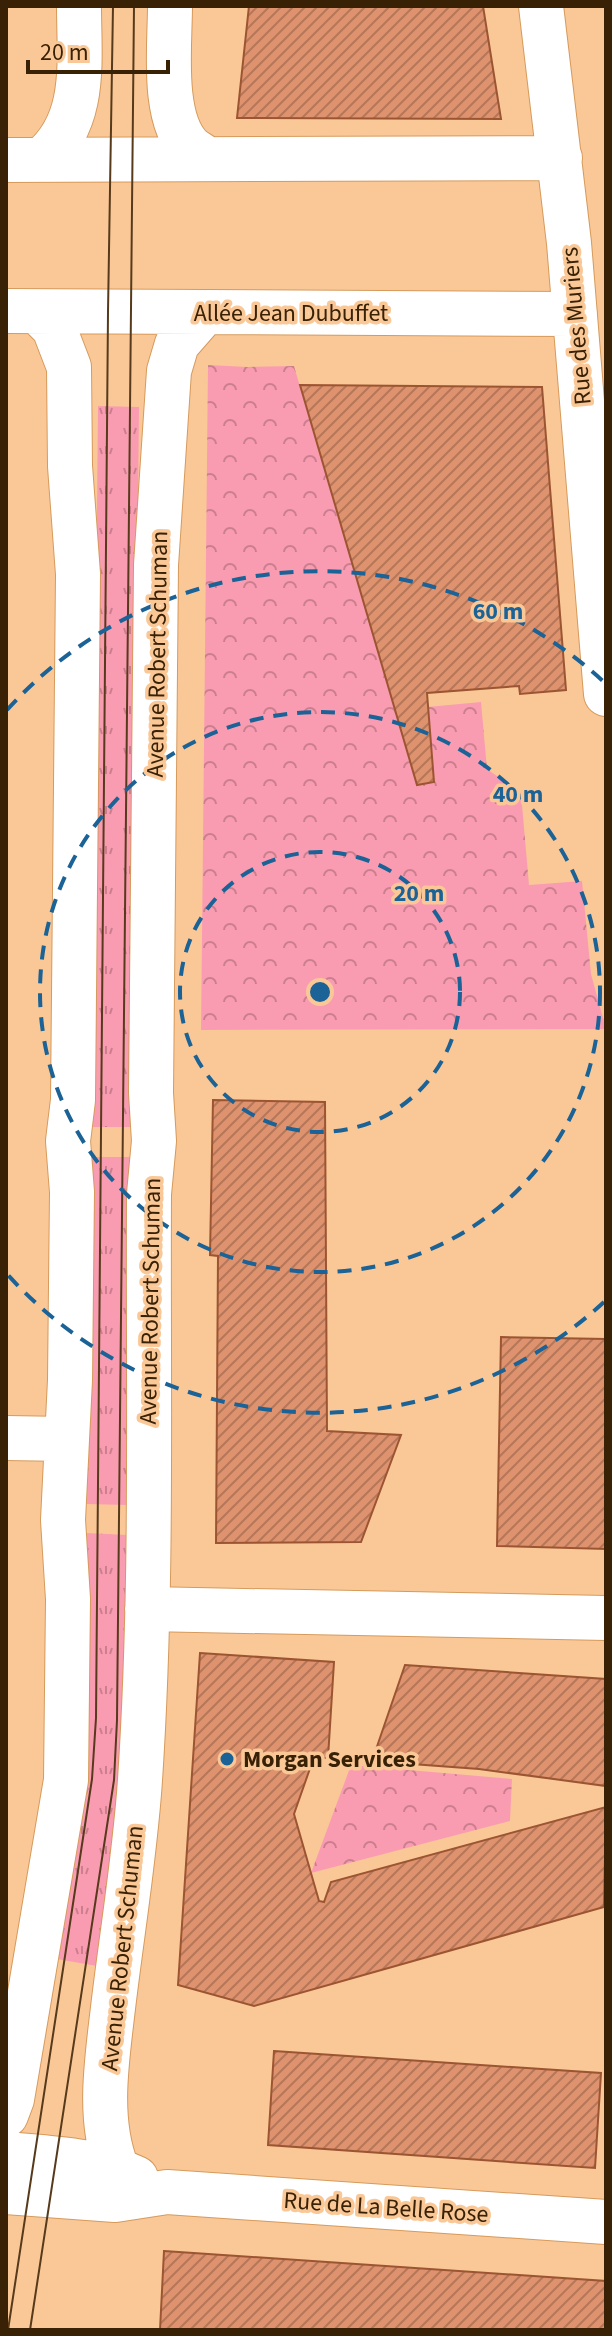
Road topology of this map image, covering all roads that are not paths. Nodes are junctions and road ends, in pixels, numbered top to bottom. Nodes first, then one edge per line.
1 (79, 6) edge
2 (170, 6) edge
3 (541, 6) edge
4 (560, 158) junction
5 (207, 159) junction
6 (23, 160) edge
7 (22, 312) edge
8 (205, 312) junction
9 (575, 314) junction
10 (606, 694) edge
11 (6, 1438) edge
12 (66, 1439) junction
13 (147, 1609) junction
14 (606, 1618) edge
15 (6, 2115) edge
16 (6, 2154) edge
17 (117, 2169) junction
18 (6, 2192) edge
19 (167, 2192) junction
20 (606, 2222) edge

1 - 6 street
2 - 5 street
3 - 4 street, Rue des Muriers
4 - 5 street
4 - 9 street, Rue des Muriers
5 - 6 street
7 - 8 street, Allée Jean Dubuffet
7 - 12 street
8 - 9 street, Allée Jean Dubuffet
8 - 13 street, Avenue Robert Schuman
9 - 10 street, Rue des Muriers
11 - 12 street
12 - 15 street
13 - 14 street
13 - 17 street, Avenue Robert Schuman
16 - 17 street, Rue de La Belle Rose
17 - 19 street, Rue de La Belle Rose
18 - 19 street, Rue de La Belle Rose
19 - 20 street, Rue de La Belle Rose

